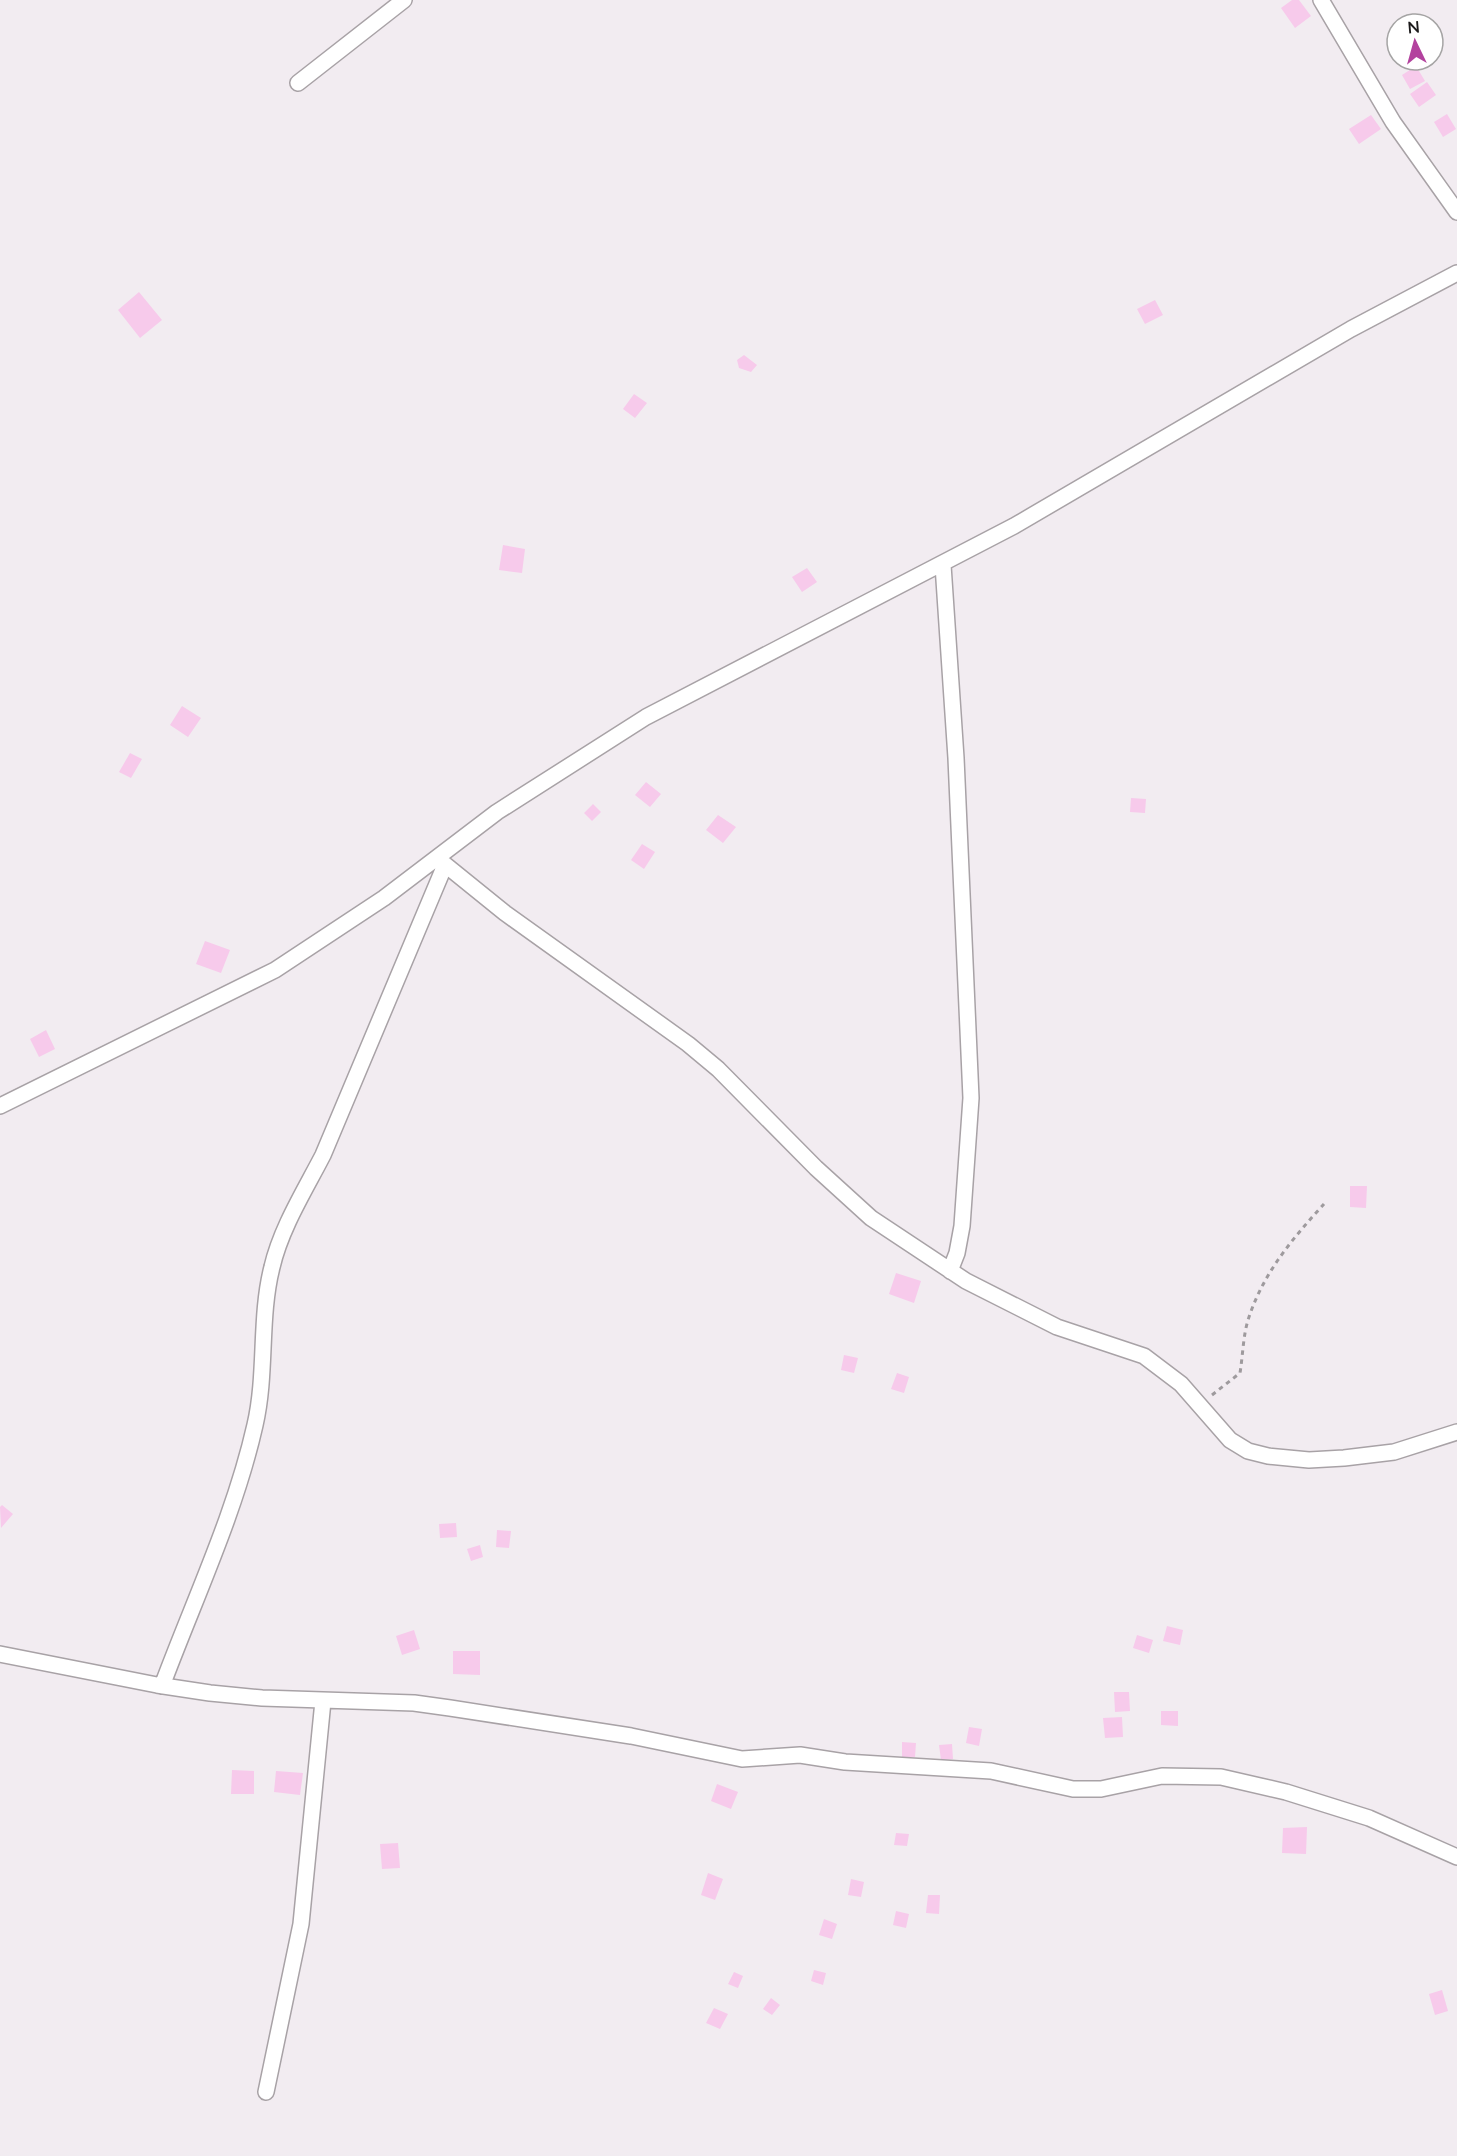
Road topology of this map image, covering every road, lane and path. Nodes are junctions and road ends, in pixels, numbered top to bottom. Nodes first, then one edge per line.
1 (404, 0) edge
2 (1321, 0) edge
3 (298, 83) dead end
4 (1457, 212) edge
5 (1457, 273) edge
6 (943, 565) junction
7 (441, 861) junction
8 (0, 1106) edge
9 (1324, 1204) dead end
10 (950, 1270) junction
11 (1199, 1405) junction
12 (1457, 1432) edge
13 (0, 1654) edge
14 (162, 1686) junction
15 (323, 1701) junction
16 (1457, 1857) edge
17 (267, 2091) dead end

1 - 3 street
2 - 4 street
5 - 6 street
6 - 7 street
6 - 10 street
7 - 8 street
7 - 10 street
7 - 14 street
9 - 11 path
10 - 11 street
11 - 12 street
13 - 14 street
14 - 15 street
15 - 16 street
15 - 17 street

